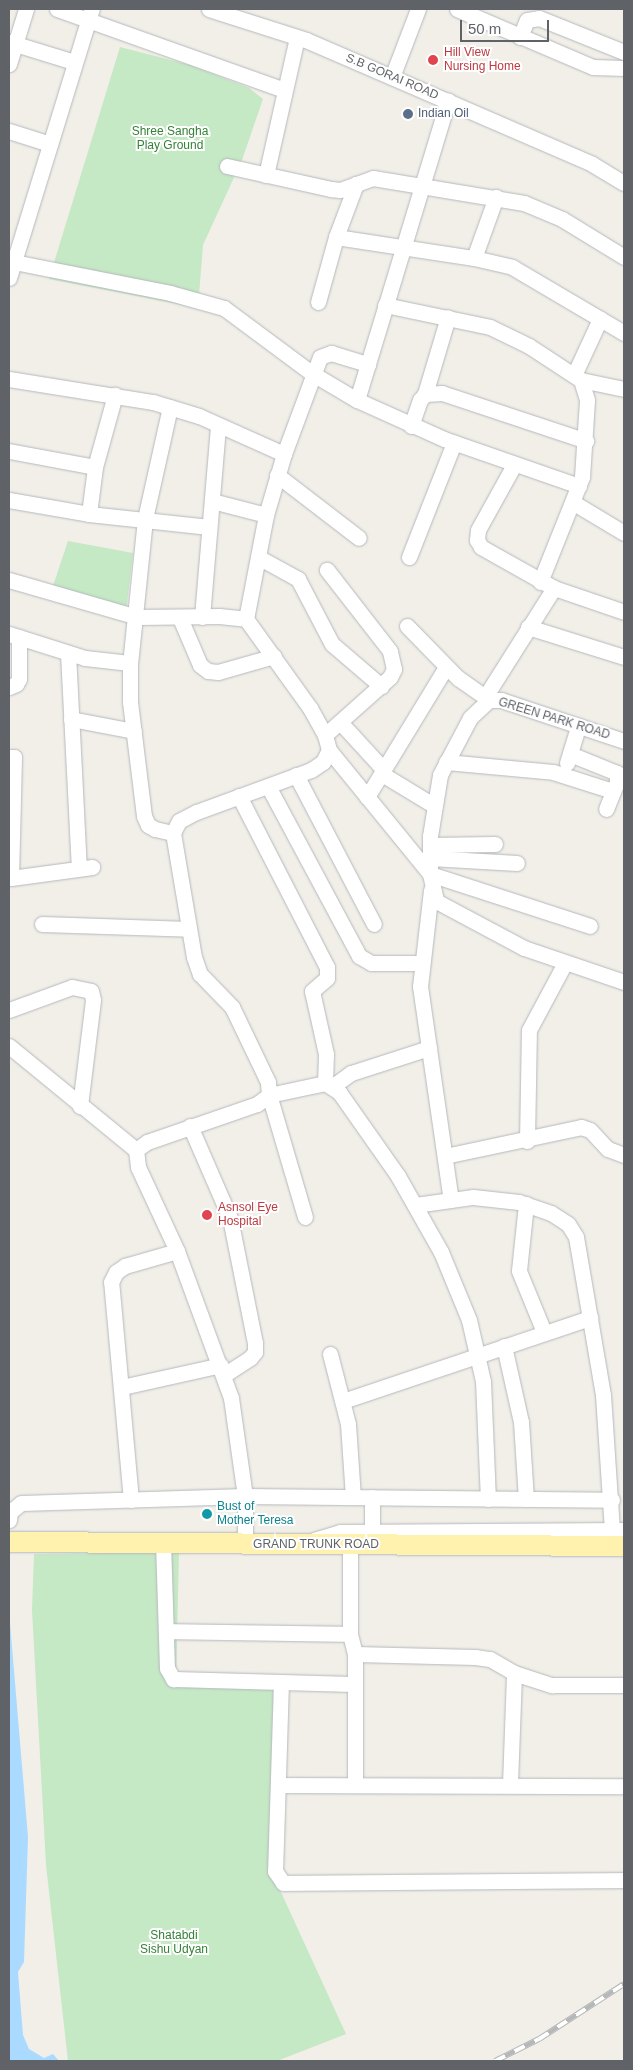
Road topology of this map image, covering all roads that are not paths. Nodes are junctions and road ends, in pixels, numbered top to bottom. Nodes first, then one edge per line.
1 (26, 9) edge
2 (57, 9) edge
3 (209, 9) edge
4 (418, 9) edge
5 (457, 9) edge
6 (237, 13) edge
7 (90, 14) edge
8 (520, 37) junction
9 (297, 38) junction
10 (12, 43) edge
11 (624, 52) edge
12 (74, 62) junction
13 (9, 64) edge
14 (624, 68) edge
15 (392, 77) junction
16 (284, 90) junction
17 (448, 101) junction
18 (9, 131) edge
19 (50, 144) junction
20 (227, 166) dead end
21 (266, 175) junction
22 (624, 183) edge
23 (356, 184) junction
24 (421, 188) junction
25 (496, 197) junction
26 (336, 237) junction
27 (402, 248) junction
28 (624, 257) edge
29 (474, 258) junction
30 (11, 262) edge
31 (9, 278) edge
32 (318, 302) dead end
33 (385, 305) junction
34 (448, 317) junction
35 (600, 319) junction
36 (624, 333) edge
37 (368, 364) junction
38 (313, 374) junction
39 (578, 377) junction
40 (9, 379) edge
41 (624, 388) edge
42 (425, 394) junction
43 (115, 395) junction
44 (357, 400) junction
45 (170, 407) junction
46 (218, 426) junction
47 (411, 426) junction
48 (586, 441) junction
49 (454, 443) junction
50 (9, 451) edge
51 (284, 454) junction
52 (514, 465) junction
53 (95, 467) junction
54 (277, 475) junction
55 (579, 486) junction
56 (9, 500) edge
57 (212, 501) junction
58 (574, 503) junction
59 (89, 514) junction
60 (266, 515) junction
61 (145, 519) junction
62 (210, 526) junction
63 (624, 533) edge
64 (359, 538) dead end
65 (258, 556) junction
66 (409, 557) dead end
67 (327, 570) dead end
68 (9, 580) edge
69 (540, 582) junction
70 (554, 588) junction
71 (624, 612) edge
72 (137, 617) junction
73 (202, 617) junction
74 (180, 618) junction
75 (246, 619) junction
76 (407, 626) dead end
77 (528, 627) junction
78 (14, 636) edge
79 (68, 653) junction
80 (274, 656) junction
81 (624, 657) edge
82 (130, 663) junction
83 (446, 667) junction
84 (381, 686) junction
85 (9, 687) edge
86 (487, 699) junction
87 (71, 719) junction
88 (340, 722) junction
89 (578, 726) junction
90 (134, 731) junction
91 (325, 735) junction
92 (624, 741) edge
93 (329, 750) junction
94 (570, 754) junction
95 (9, 757) edge
96 (446, 762) junction
97 (383, 772) junction
98 (564, 774) junction
99 (296, 775) junction
100 (268, 786) junction
101 (613, 791) junction
102 (240, 796) junction
103 (367, 797) junction
104 (433, 805) junction
105 (606, 809) dead end
106 (173, 832) junction
107 (495, 844) dead end
108 (430, 852) junction
109 (518, 863) dead end
110 (431, 881) junction
111 (42, 924) dead end
112 (374, 924) dead end
113 (590, 926) dead end
114 (189, 929) junction
115 (420, 963) junction
116 (565, 963) junction
117 (624, 982) edge
118 (9, 1010) edge
119 (9, 1046) edge
120 (429, 1048) junction
121 (329, 1084) junction
122 (269, 1095) junction
123 (80, 1106) junction
124 (190, 1126) junction
125 (527, 1141) junction
126 (136, 1150) junction
127 (624, 1155) edge
128 (445, 1156) junction
129 (451, 1200) junction
130 (526, 1204) junction
131 (415, 1205) junction
132 (305, 1217) dead end
133 (177, 1251) junction
134 (590, 1318) junction
135 (544, 1332) junction
136 (504, 1346) junction
137 (330, 1354) dead end
138 (479, 1357) junction
139 (223, 1370) junction
140 (122, 1386) junction
141 (343, 1401) junction
142 (245, 1496) junction
143 (353, 1497) junction
144 (372, 1498) junction
145 (488, 1499) junction
146 (131, 1500) junction
147 (526, 1500) junction
148 (612, 1500) junction
149 (9, 1520) edge
150 (372, 1533) junction
151 (620, 1536) edge
152 (9, 1542) edge
153 (163, 1542) junction
154 (245, 1545) junction
155 (299, 1545) junction
156 (350, 1546) junction
157 (166, 1631) junction
158 (350, 1634) junction
159 (355, 1654) junction
160 (514, 1673) junction
161 (282, 1682) junction
162 (354, 1684) junction
163 (624, 1685) edge
164 (355, 1782) junction
165 (510, 1784) junction
166 (279, 1785) junction
167 (624, 1786) edge
168 (624, 1880) edge

1 - 10 street
2 - 7 street
3 - 6 street, S.B GORAI ROAD
4 - 15 street
5 - 8 street
6 - 9 street, S.B GORAI ROAD
7 - 12 street
7 - 16 street
8 - 11 street
8 - 14 street
9 - 15 street, S.B GORAI ROAD
9 - 16 street
10 - 12 street
10 - 13 street
12 - 19 street
15 - 17 street, S.B GORAI ROAD
16 - 21 street
17 - 22 street, S.B GORAI ROAD
17 - 24 street
18 - 19 street
19 - 30 street
20 - 21 street
21 - 23 street
23 - 24 street
23 - 26 street
24 - 25 street
24 - 27 street
25 - 28 street
25 - 29 street
26 - 27 street
26 - 32 street
27 - 29 street
27 - 33 street
29 - 35 street
30 - 31 street
30 - 38 street
33 - 34 street
33 - 37 street
34 - 39 street
34 - 42 street
35 - 36 street
35 - 39 street
37 - 38 street
37 - 44 street
38 - 44 street
38 - 51 street
39 - 41 street
39 - 48 street
40 - 43 street
42 - 47 street
42 - 48 street
43 - 45 street
43 - 53 street
44 - 47 street
45 - 46 street
45 - 61 street
46 - 51 street
46 - 57 street
47 - 49 street
48 - 55 street
49 - 52 street
49 - 66 street
50 - 53 street
51 - 54 street
52 - 55 street
52 - 69 street
53 - 59 street
54 - 60 street
54 - 64 street
55 - 58 street
56 - 59 street
57 - 60 street
57 - 62 street
58 - 63 street
58 - 69 street
59 - 61 street
60 - 65 street
61 - 62 street
61 - 72 street
62 - 73 street
65 - 75 street
65 - 84 street
67 - 84 street
68 - 72 street
69 - 70 street
70 - 71 street
70 - 77 street
72 - 74 street
72 - 82 street
73 - 74 street
73 - 75 street
74 - 80 street
75 - 80 street
76 - 83 street
77 - 81 street
77 - 86 street
78 - 79 street
78 - 85 street
79 - 82 street
79 - 87 street
80 - 91 street
82 - 90 street
83 - 86 street
83 - 97 street
84 - 88 street
86 - 89 street, GREEN PARK ROAD
86 - 96 street, GREEN PARK ROAD
87 - 90 street
87 - 95 street
88 - 91 street
88 - 97 street
89 - 92 street, GREEN PARK ROAD
89 - 94 street
90 - 106 street
91 - 93 street
93 - 99 street
93 - 103 street
94 - 98 street
94 - 101 street
96 - 98 street
96 - 104 street, GREEN PARK ROAD
97 - 103 street
97 - 104 street
98 - 101 street
99 - 100 street
99 - 112 street
100 - 102 street
100 - 115 street
101 - 105 street
102 - 106 street
102 - 121 street
103 - 110 street
104 - 108 street, GREEN PARK ROAD
106 - 114 street
107 - 108 street
108 - 109 street
108 - 110 street, GREEN PARK ROAD
110 - 113 street
110 - 115 street, GREEN PARK ROAD
110 - 116 street
111 - 114 street
114 - 122 street
115 - 120 street, GREEN PARK ROAD
116 - 117 street
116 - 125 street
118 - 123 street
119 - 123 street
120 - 121 street
120 - 128 street, GREEN PARK ROAD
121 - 122 street
121 - 131 street
122 - 124 street
122 - 132 street
123 - 126 street
124 - 126 street
124 - 139 street
125 - 127 street
125 - 128 street
126 - 133 street
128 - 129 street, GREEN PARK ROAD
129 - 130 street
129 - 131 street
130 - 134 street
130 - 135 street
131 - 138 street
133 - 139 street
133 - 140 street
134 - 135 street
134 - 148 street
135 - 136 street
136 - 138 street
136 - 147 street
137 - 141 street
138 - 141 street
138 - 145 street
139 - 140 street
139 - 142 street
140 - 146 street
141 - 143 street
142 - 143 street
142 - 146 street
142 - 154 street
143 - 144 street
144 - 145 street
144 - 150 street
145 - 147 street
146 - 149 street
147 - 148 street
148 - 151 street
150 - 151 street
150 - 155 street
151 - 156 main road, GRAND TRUNK ROAD
152 - 153 main road, GRAND TRUNK ROAD
153 - 154 main road, GRAND TRUNK ROAD
153 - 157 street
154 - 155 main road, GRAND TRUNK ROAD
155 - 156 main road, GRAND TRUNK ROAD
156 - 158 street
157 - 158 street
157 - 161 street
158 - 159 street
159 - 160 street
159 - 162 street
160 - 163 street
160 - 165 street
161 - 162 street
161 - 166 street
162 - 164 street
164 - 165 street
164 - 166 street
165 - 167 street
166 - 168 street

